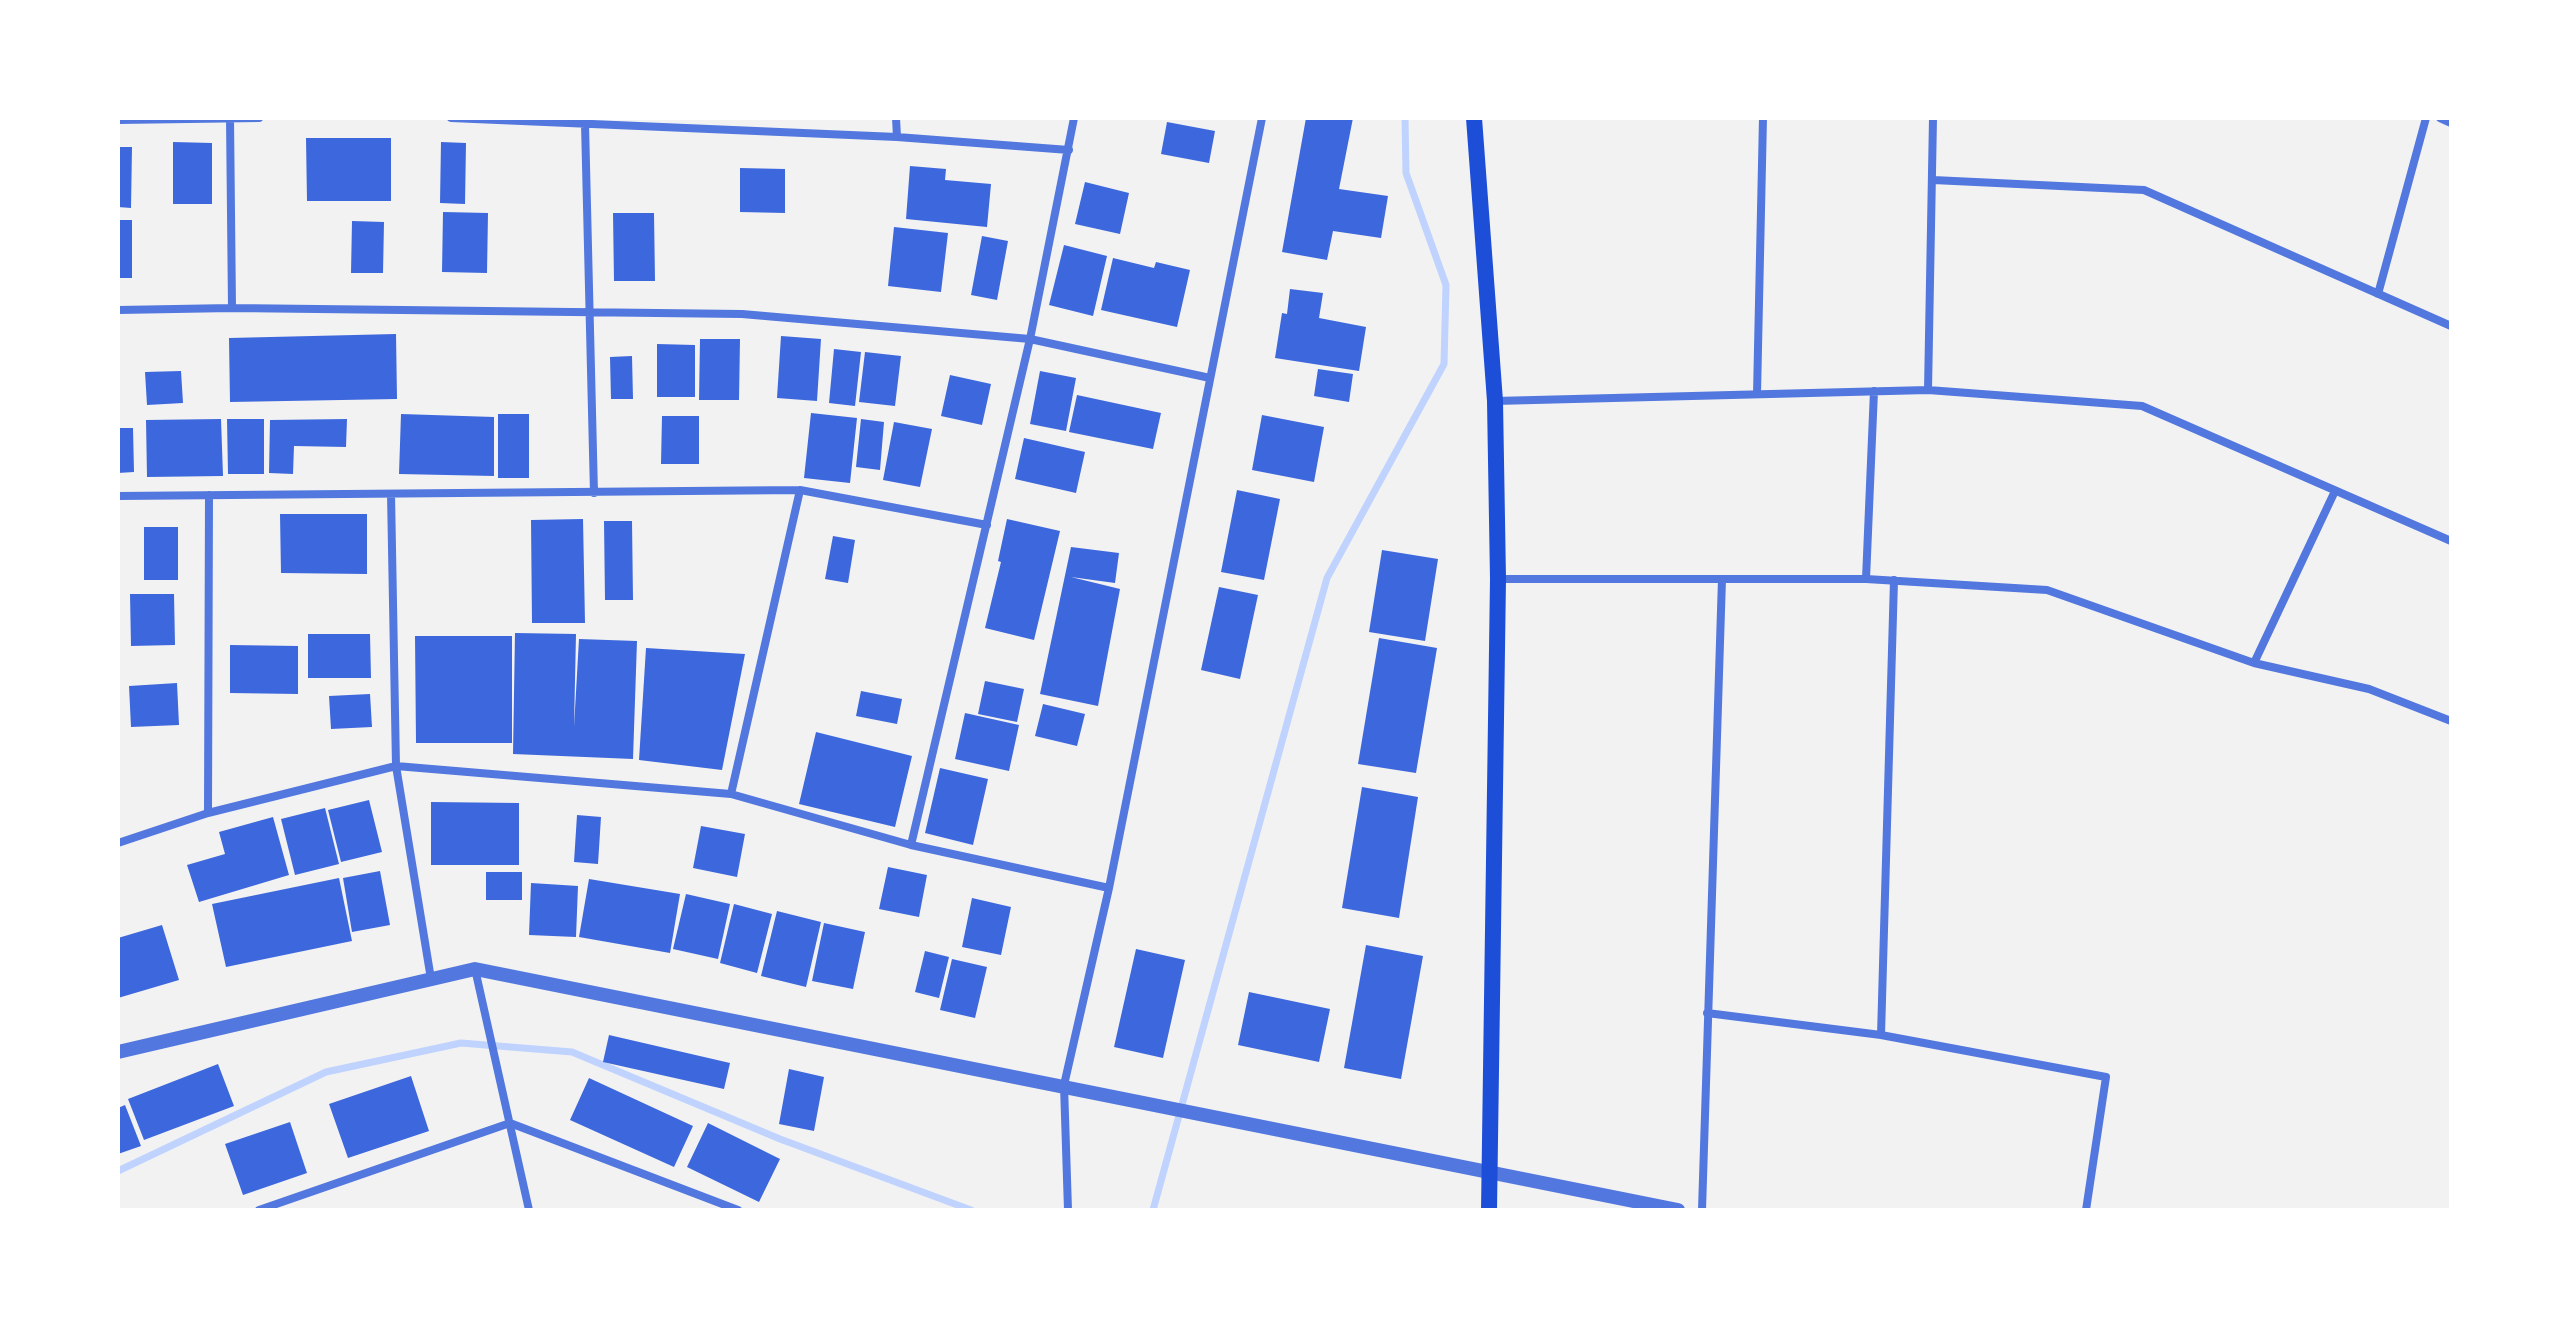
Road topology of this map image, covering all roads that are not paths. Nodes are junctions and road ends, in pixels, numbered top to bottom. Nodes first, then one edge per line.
1 (230, 118) edge
2 (259, 118) edge
3 (451, 118) edge
4 (896, 118) edge
5 (1074, 118) edge
6 (1262, 118) edge
7 (1474, 118) edge
8 (1763, 118) edge
9 (1933, 118) edge
10 (2426, 118) edge
11 (2440, 118) edge
12 (118, 120) edge
13 (2451, 123) edge
14 (585, 124) junction
15 (897, 137) junction
16 (1069, 150) junction
17 (1933, 180) junction
18 (2378, 294) junction
19 (232, 308) junction
20 (118, 310) edge
21 (588, 312) junction
22 (2451, 326) edge
23 (1030, 339) junction
24 (1210, 378) junction
25 (1928, 390) junction
26 (1874, 391) junction
27 (1757, 394) junction
28 (1495, 401) junction
29 (800, 490) junction
30 (2335, 491) junction
31 (594, 493) junction
32 (391, 494) junction
33 (209, 495) junction
34 (118, 496) edge
35 (987, 525) junction
36 (2451, 541) edge
37 (1498, 579) junction
38 (1722, 579) junction
39 (1866, 579) junction
40 (1894, 580) junction
41 (2254, 663) junction
42 (2451, 721) edge
43 (396, 766) junction
44 (731, 794) junction
45 (208, 813) junction
46 (118, 843) edge
47 (911, 845) junction
48 (1109, 888) junction
49 (475, 969) junction
50 (431, 979) junction
51 (1707, 1013) junction
52 (1881, 1035) junction
53 (118, 1052) edge
54 (1064, 1085) junction
55 (510, 1123) junction
56 (1491, 1170) junction
57 (259, 1210) edge
58 (529, 1210) edge
59 (738, 1210) edge
60 (1068, 1210) edge
61 (1489, 1210) edge
62 (1678, 1210) edge
63 (1702, 1210) edge
64 (2086, 1210) edge

1 - 2 street
1 - 12 street
1 - 19 street
3 - 14 street
4 - 15 street
5 - 16 street
6 - 24 street
7 - 28 main road
8 - 27 street
9 - 17 street
10 - 18 street
11 - 13 street
14 - 15 street
14 - 21 street
15 - 16 street
16 - 23 street
17 - 18 street
17 - 25 street
18 - 22 street
19 - 20 street
19 - 21 street
21 - 23 street
21 - 31 street
23 - 24 street
23 - 35 street
24 - 48 street
25 - 26 street
25 - 30 street
26 - 27 street
26 - 39 street
27 - 28 street
28 - 37 main road
29 - 31 street
29 - 35 street
29 - 44 street
30 - 36 street
30 - 41 street
31 - 32 street
32 - 33 street
32 - 43 street
33 - 34 street
33 - 45 street
35 - 47 street
37 - 38 street
37 - 56 main road
38 - 39 street
38 - 51 street
39 - 40 street
40 - 41 street
40 - 52 street
41 - 42 street
43 - 44 street
43 - 45 street
43 - 50 street
44 - 47 street
45 - 46 street
47 - 48 street
48 - 54 street
49 - 50 street
49 - 54 street
49 - 55 street
50 - 53 street
51 - 52 street
51 - 63 street
52 - 64 street
54 - 56 street
54 - 60 street
55 - 57 street
55 - 58 street
55 - 59 street
56 - 61 main road
56 - 62 street

